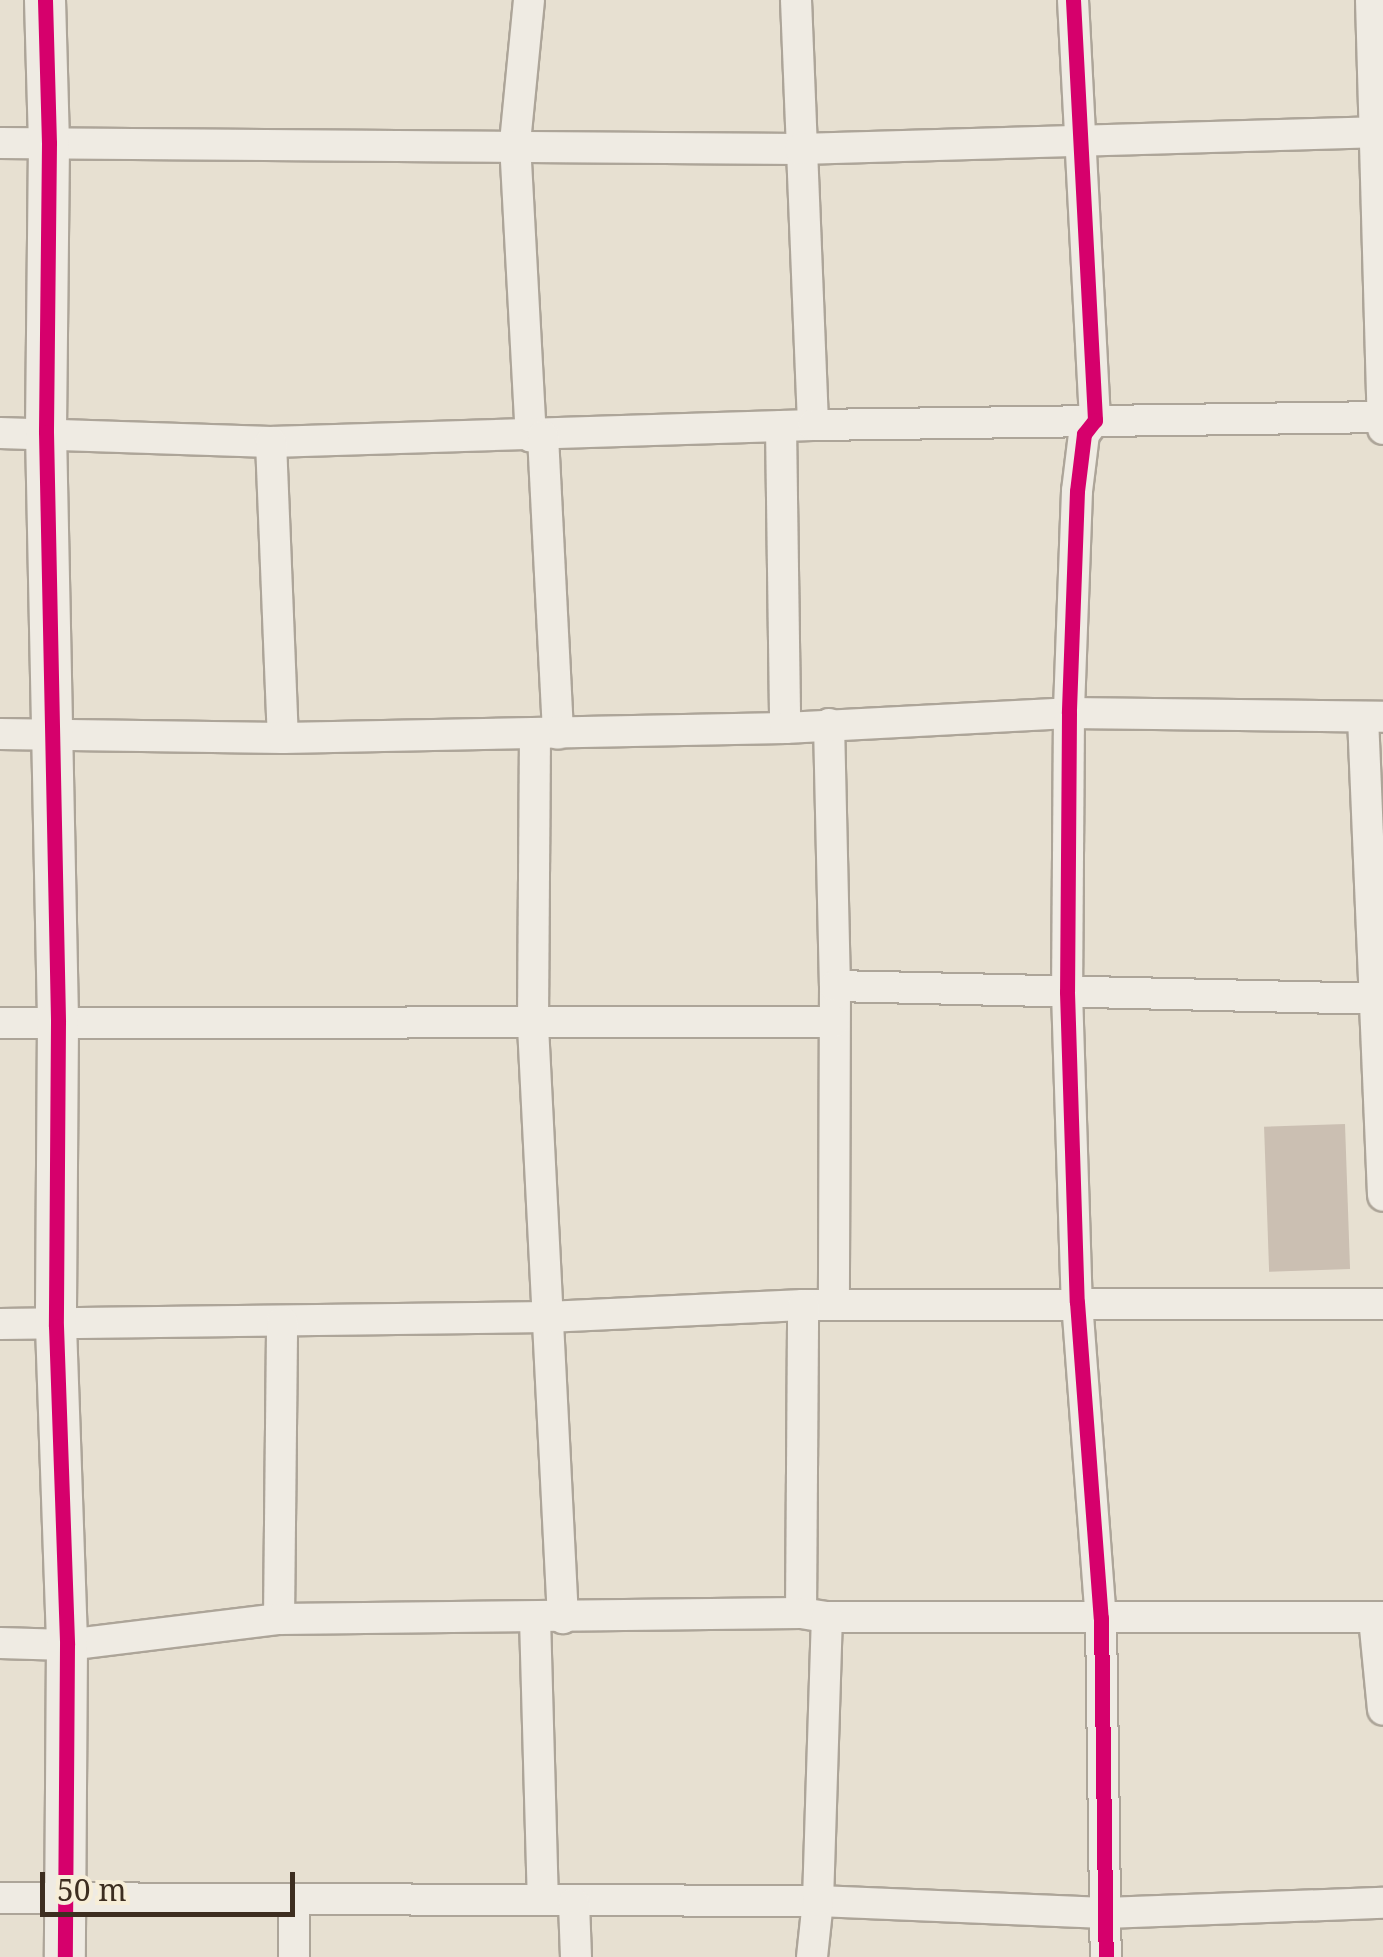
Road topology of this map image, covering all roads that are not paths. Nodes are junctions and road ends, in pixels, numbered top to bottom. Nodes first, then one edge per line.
1 (45, 0) edge
2 (530, 0) edge
3 (796, 0) edge
4 (1074, 0) edge
5 (1371, 0) edge
6 (1380, 132) edge
7 (0, 143) edge
8 (49, 144) junction
9 (515, 144) junction
10 (1078, 144) junction
11 (800, 149) junction
12 (1383, 416) edge
13 (1095, 420) junction
14 (812, 425) junction
15 (781, 426) junction
16 (1383, 429) edge
17 (46, 432) junction
18 (0, 433) edge
19 (537, 436) junction
20 (271, 442) junction
21 (1069, 714) junction
22 (1373, 717) edge
23 (830, 724) junction
24 (785, 728) junction
25 (0, 734) edge
26 (50, 734) junction
27 (546, 734) junction
28 (283, 738) junction
29 (835, 986) junction
30 (1067, 992) junction
31 (1379, 999) edge
32 (0, 1022) edge
33 (58, 1022) junction
34 (834, 1022) junction
35 (533, 1026) junction
36 (1383, 1196) edge
37 (1078, 1302) junction
38 (1383, 1304) edge
39 (803, 1305) junction
40 (834, 1306) junction
41 (546, 1317) junction
42 (282, 1322) junction
43 (0, 1324) edge
44 (56, 1326) junction
45 (814, 1615) junction
46 (1378, 1617) edge
47 (549, 1618) junction
48 (1101, 1618) junction
49 (279, 1619) junction
50 (0, 1643) edge
51 (68, 1645) junction
52 (1383, 1710) edge
53 (0, 1898) edge
54 (65, 1898) junction
55 (543, 1899) junction
56 (294, 1902) junction
57 (818, 1902) junction
58 (574, 1903) junction
59 (1383, 1903) edge
60 (1104, 1913) junction
61 (66, 1957) edge
62 (294, 1957) edge
63 (576, 1957) edge
64 (812, 1957) edge
65 (1106, 1957) edge

1 - 8 street
2 - 9 street
3 - 11 street
4 - 10 street
5 - 6 street
6 - 10 street
6 - 12 street
7 - 8 street
8 - 9 street
8 - 17 street
9 - 11 street
9 - 19 street
10 - 11 street
10 - 13 street
11 - 14 street
12 - 13 street
12 - 16 street
13 - 14 street
13 - 21 street
14 - 15 street
15 - 19 street
15 - 24 street
17 - 18 street
17 - 20 street
17 - 26 street
19 - 20 street
19 - 27 street
20 - 28 street
21 - 22 street
21 - 23 street
21 - 30 street
22 - 31 street
23 - 24 street
23 - 29 street
24 - 27 street
25 - 26 street
26 - 28 street
26 - 33 street
27 - 28 street
27 - 35 street
29 - 30 street
29 - 34 street
30 - 31 street
30 - 37 street
31 - 36 street
32 - 33 street
33 - 35 street
33 - 44 street
34 - 35 street
34 - 40 street
35 - 41 street
37 - 38 street
37 - 40 street
37 - 48 street
39 - 40 street
39 - 41 street
39 - 45 street
41 - 42 street
41 - 47 street
42 - 44 street
42 - 49 street
43 - 44 street
44 - 51 street
45 - 47 street
45 - 48 street
45 - 57 street
46 - 48 street
46 - 52 street
47 - 49 street
47 - 55 street
48 - 60 street
49 - 51 street
50 - 51 street
51 - 54 street
53 - 54 street
54 - 56 street
54 - 61 street
55 - 56 street
55 - 58 street
56 - 62 street
57 - 58 street
57 - 60 street
57 - 64 street
58 - 63 street
59 - 60 street
60 - 65 street

